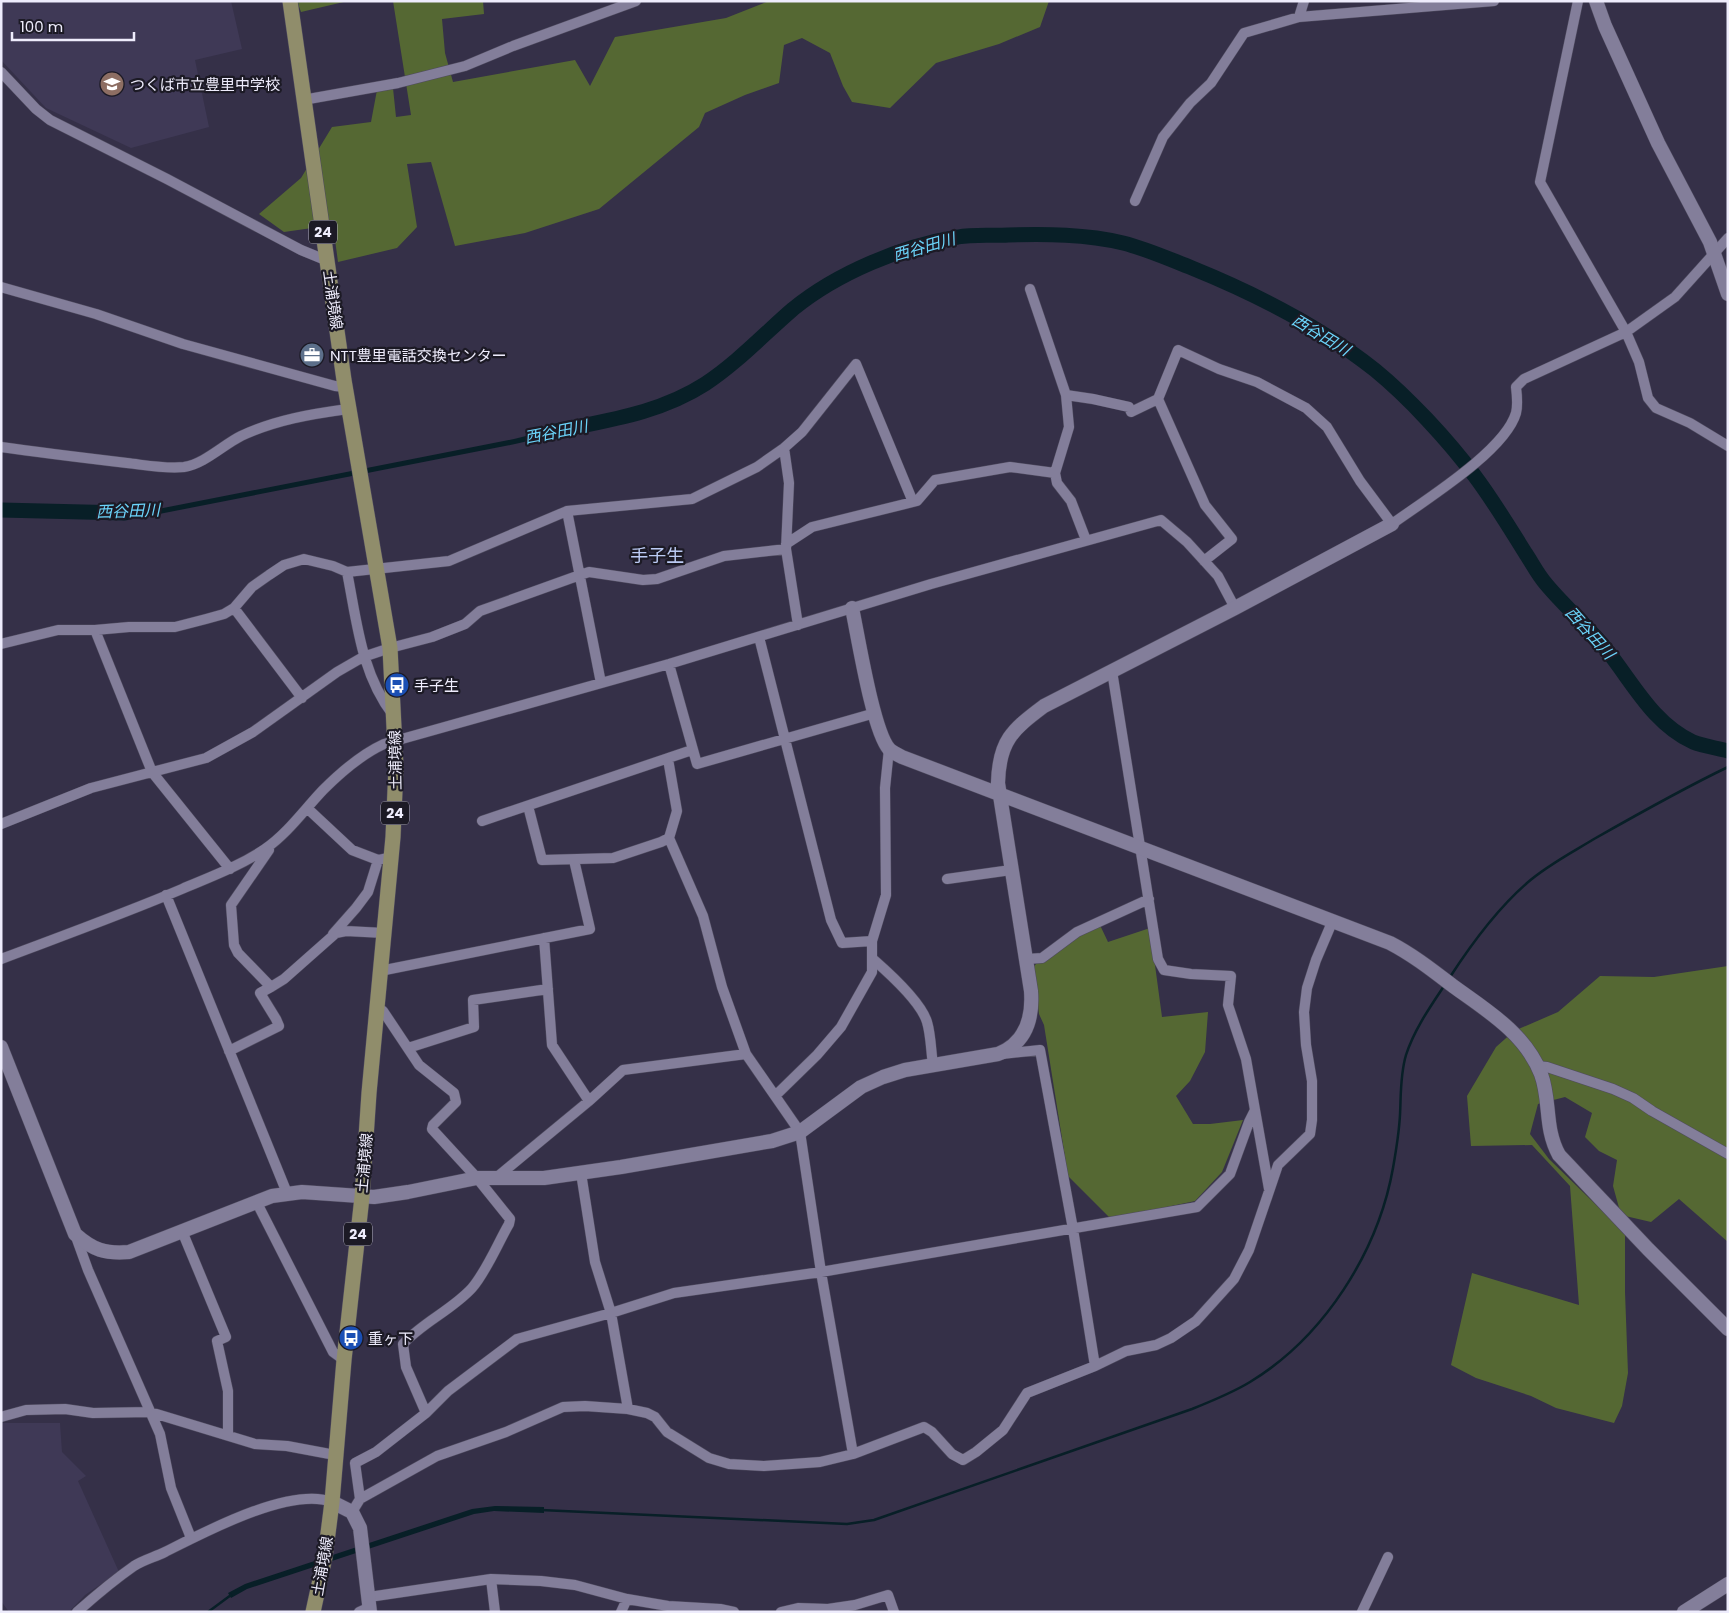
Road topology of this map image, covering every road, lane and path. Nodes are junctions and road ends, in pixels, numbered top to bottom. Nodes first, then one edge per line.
1 (290, 1) edge
2 (636, 1) edge
3 (1304, 1) edge
4 (1494, 1) edge
5 (1578, 1) edge
6 (1596, 1) edge
7 (1299, 17) junction
8 (1, 72) edge
9 (303, 100) junction
10 (1135, 201) dead end
11 (1728, 238) edge
12 (1714, 253) junction
13 (327, 258) junction
14 (1, 287) edge
15 (1030, 289) dead end
16 (1728, 294) edge
17 (1626, 332) junction
18 (345, 387) junction
19 (1066, 395) junction
20 (1158, 400) junction
21 (348, 409) junction
22 (1728, 446) edge
23 (1, 447) edge
24 (784, 448) junction
25 (1055, 473) junction
26 (913, 502) junction
27 (567, 511) junction
28 (1392, 524) junction
29 (1086, 540) junction
30 (786, 546) junction
31 (1204, 561) junction
32 (377, 569) junction
33 (347, 572) junction
34 (580, 575) junction
35 (234, 608) junction
36 (852, 608) junction
37 (1235, 608) junction
38 (798, 624) junction
39 (95, 630) junction
40 (759, 637) junction
41 (1, 644) edge
42 (390, 648) junction
43 (363, 657) junction
44 (669, 664) junction
45 (1112, 671) junction
46 (601, 683) junction
47 (302, 698) junction
48 (875, 713) junction
49 (394, 716) junction
50 (784, 739) junction
51 (395, 740) junction
52 (889, 749) junction
53 (692, 750) junction
54 (668, 759) junction
55 (152, 772) junction
56 (999, 795) junction
57 (528, 806) junction
58 (307, 808) junction
59 (482, 820) dead end
60 (1, 824) edge
61 (669, 838) junction
62 (269, 846) junction
63 (1141, 849) junction
64 (385, 859) junction
65 (574, 860) junction
66 (230, 869) junction
67 (1011, 870) junction
68 (947, 880) dead end
69 (166, 895) junction
70 (1149, 899) junction
71 (1333, 920) junction
72 (384, 933) junction
73 (332, 935) junction
74 (544, 938) junction
75 (872, 941) junction
76 (1, 959) edge
77 (1027, 959) junction
78 (874, 960) junction
79 (380, 971) junction
80 (271, 987) junction
81 (548, 989) junction
82 (377, 1010) junction
83 (1, 1047) edge
84 (408, 1048) junction
85 (229, 1051) junction
86 (746, 1054) junction
87 (998, 1054) junction
88 (933, 1065) junction
89 (1537, 1066) junction
90 (775, 1096) junction
91 (590, 1101) junction
92 (1255, 1110) junction
93 (800, 1132) junction
94 (1728, 1154) edge
95 (580, 1173) junction
96 (477, 1178) junction
97 (497, 1178) junction
98 (1269, 1190) junction
99 (287, 1193) junction
100 (362, 1197) junction
101 (256, 1201) junction
102 (1073, 1229) junction
103 (182, 1231) junction
104 (75, 1234) junction
105 (821, 1272) junction
106 (611, 1313) junction
107 (1728, 1329) edge
108 (344, 1360) junction
109 (1096, 1366) junction
110 (628, 1409) junction
111 (150, 1412) junction
112 (426, 1413) junction
113 (1, 1417) edge
114 (228, 1435) junction
115 (853, 1454) junction
116 (335, 1455) junction
117 (360, 1499) junction
118 (332, 1502) junction
119 (352, 1512) junction
120 (191, 1538) junction
121 (1388, 1557) dead end
122 (491, 1579) junction
123 (1728, 1584) edge
124 (627, 1599) junction
125 (367, 1607) edge
126 (78, 1612) edge
127 (313, 1612) edge
128 (494, 1612) edge
129 (622, 1612) edge
130 (734, 1612) edge
131 (781, 1612) edge
132 (894, 1612) edge
133 (1362, 1612) edge
134 (1684, 1612) edge

1 - 9 main road, 土浦境線 / 24
2 - 9 street
3 - 7 street
4 - 7 street
5 - 17 street
6 - 12 street
7 - 10 street
8 - 13 street
9 - 13 main road, 土浦境線 / 24
11 - 12 street
12 - 16 street
12 - 17 street
13 - 18 main road, 土浦境線 / 24
14 - 18 street
15 - 19 street
17 - 22 street
17 - 28 street
18 - 21 main road, 土浦境線 / 24
19 - 20 street
19 - 25 street
20 - 28 street
20 - 31 street
21 - 23 street
21 - 32 main road, 土浦境線 / 24
24 - 26 street
24 - 27 street
24 - 30 street
25 - 26 street
25 - 29 street
26 - 30 street
27 - 32 street
27 - 34 street
28 - 37 street
29 - 31 street
29 - 36 street
30 - 34 street
30 - 38 street
31 - 37 street
32 - 33 street
32 - 42 main road, 土浦境線 / 24
33 - 35 street
33 - 43 street
34 - 42 street
34 - 46 street
35 - 39 street
35 - 47 street
36 - 38 street
36 - 48 street
37 - 45 street
38 - 40 street
39 - 41 street
39 - 55 street
40 - 44 street
40 - 50 street
42 - 43 street
42 - 49 main road, 土浦境線 / 24
43 - 47 street
43 - 49 street
44 - 46 street
44 - 53 street
45 - 56 street
45 - 63 street
46 - 51 street
47 - 55 street
48 - 50 street
48 - 52 street
49 - 51 main road, 土浦境線 / 24
50 - 53 street
50 - 75 street
51 - 58 street
51 - 64 main road, 土浦境線 / 24
52 - 56 street
52 - 75 street
53 - 54 street
54 - 57 street
54 - 61 street
55 - 60 street
55 - 66 street
56 - 63 street
56 - 67 street
57 - 59 street
57 - 65 street
58 - 62 street
58 - 64 street
61 - 65 street
61 - 86 street
62 - 66 street
62 - 80 street
63 - 70 street
63 - 71 street
64 - 72 main road, 土浦境線 / 24
64 - 73 street
65 - 74 street
66 - 69 street
67 - 68 street
67 - 77 street
69 - 76 street
69 - 85 street
70 - 77 street
70 - 92 street
71 - 89 street
71 - 98 street
72 - 73 street
72 - 79 main road, 土浦境線 / 24
73 - 80 street
74 - 79 street
74 - 81 street
75 - 78 street
77 - 87 street
78 - 88 street
78 - 90 street
79 - 82 main road, 土浦境線 / 24
80 - 85 street
81 - 84 street
81 - 91 street
82 - 84 street
82 - 100 main road, 土浦境線 / 24
83 - 104 street
84 - 96 street
85 - 99 street
86 - 90 street
86 - 91 street
87 - 88 street
87 - 102 street
88 - 93 street
89 - 94 street
89 - 107 street
90 - 93 street
91 - 97 street
92 - 98 street
92 - 102 street
93 - 95 street
93 - 105 street
95 - 97 street
95 - 106 street
96 - 97 street
96 - 100 street
96 - 112 street
98 - 109 street
99 - 100 street
99 - 101 street
100 - 108 main road, 土浦境線 / 24
101 - 103 street
101 - 108 street
102 - 105 street
102 - 109 street
103 - 104 street
103 - 114 street
104 - 111 street
105 - 106 street
105 - 115 street
106 - 110 street
106 - 112 street
108 - 116 main road, 土浦境線 / 24
109 - 115 street
110 - 115 street
110 - 117 street
111 - 113 street
111 - 114 street
111 - 120 street
112 - 117 street
114 - 116 street
116 - 118 main road, 土浦境線 / 24
117 - 119 street
118 - 119 street
118 - 120 street
118 - 127 main road, 土浦境線 / 24
119 - 125 street
120 - 126 street
121 - 133 street
122 - 124 street
122 - 125 street
122 - 128 street
123 - 134 street
124 - 129 street
124 - 130 street
131 - 132 street

